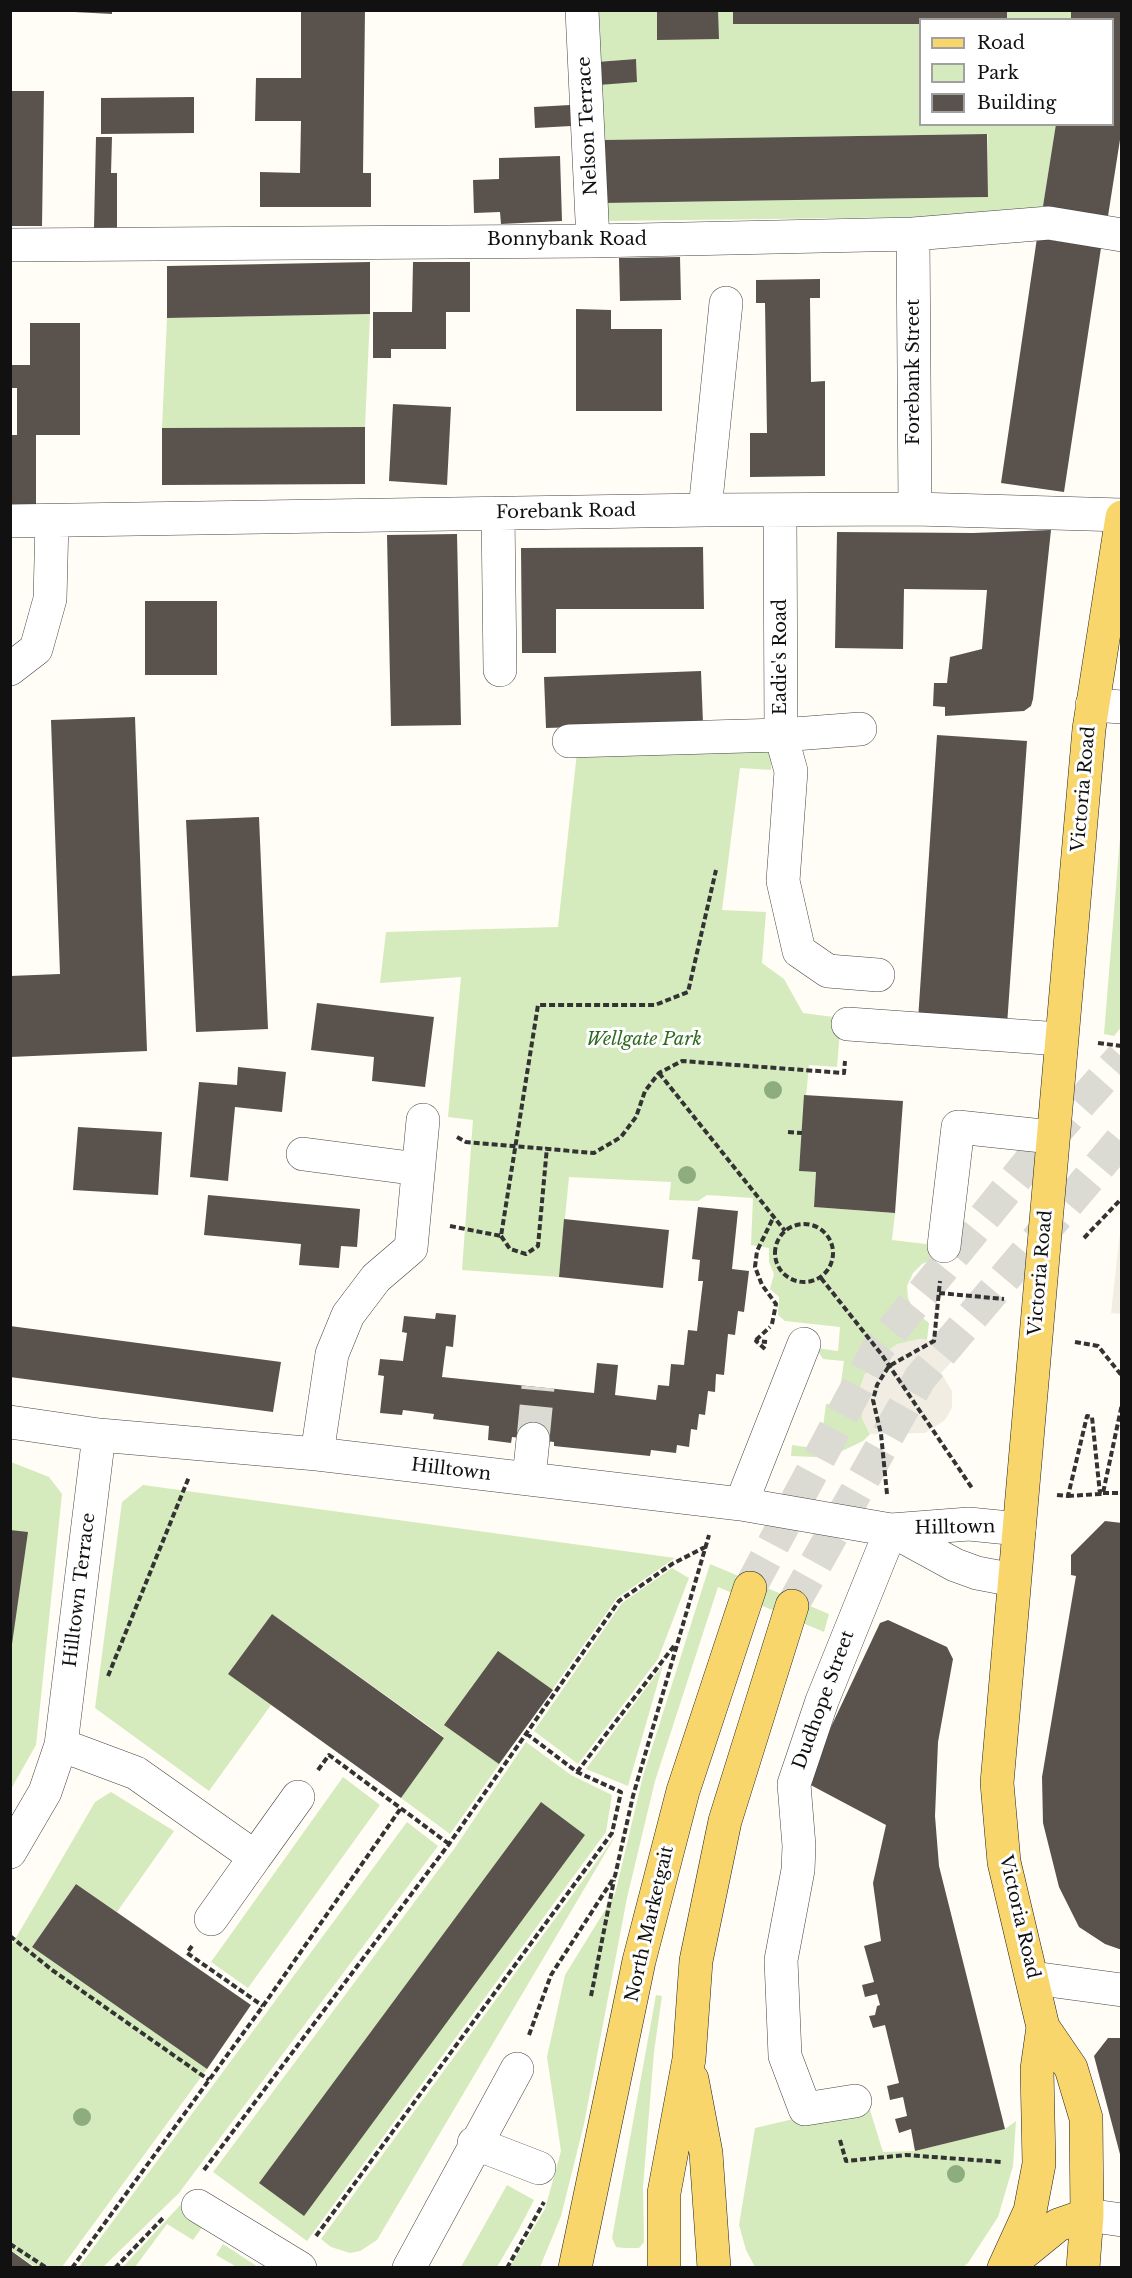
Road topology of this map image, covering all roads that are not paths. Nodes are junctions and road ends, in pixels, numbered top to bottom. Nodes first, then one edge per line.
1 (582, 10) edge
2 (913, 234) junction
3 (1122, 235) edge
4 (593, 241) junction
5 (10, 245) edge
6 (726, 303) dead end
7 (915, 509) junction
8 (705, 510) junction
9 (780, 510) junction
10 (498, 513) junction
11 (1122, 516) edge
12 (10, 521) edge
13 (52, 521) junction
14 (10, 669) edge
15 (500, 670) dead end
16 (1107, 706) edge
17 (860, 729) dead end
18 (782, 735) junction
19 (569, 741) dead end
20 (878, 975) dead end
21 (848, 1024) dead end
22 (1060, 1040) junction
23 (423, 1120) dead end
24 (1052, 1137) junction
25 (303, 1154) dead end
26 (418, 1169) junction
27 (942, 1260) road end
28 (804, 1344) dead end
29 (10, 1422) edge
30 (99, 1435) junction
31 (533, 1439) tunnel mouth
32 (317, 1454) junction
33 (529, 1479) junction
34 (728, 1502) junction
35 (1019, 1529) junction
36 (891, 1530) junction
37 (1014, 1580) junction
38 (750, 1588) tunnel mouth
39 (792, 1606) tunnel mouth
40 (61, 1745) junction
41 (298, 1797) dead end
42 (10, 1852) edge
43 (255, 1857) junction
44 (211, 1919) dead end
45 (1033, 1978) junction
46 (1122, 1990) edge
47 (1043, 2027) junction
48 (689, 2059) junction
49 (517, 2069) road end
50 (843, 2102) road end
51 (474, 2143) junction
52 (543, 2182) road end
53 (188, 2199) road end
54 (1088, 2215) junction
55 (1122, 2220) edge
56 (297, 2266) edge
57 (409, 2268) edge
58 (575, 2268) edge
59 (664, 2268) edge
60 (714, 2268) edge
61 (1005, 2268) edge
62 (1083, 2268) edge

1 - 4 street, Nelson Terrace
2 - 3 street, Bonnybank Road
2 - 4 street, Bonnybank Road
2 - 7 street, Forebank Street
4 - 5 street, Bonnybank Road
6 - 8 street
7 - 9 street, Forebank Road
7 - 11 street, Forebank Road
8 - 9 street, Forebank Road
8 - 10 street, Forebank Road
9 - 18 street, Eadie's Road
10 - 13 street, Forebank Road
10 - 15 street
11 - 16 main road, Victoria Road
12 - 13 street, Forebank Road
13 - 14 street
16 - 22 main road, Victoria Road
17 - 18 street
18 - 19 street, Eadie's Road
18 - 20 street
21 - 22 street
22 - 24 main road, Victoria Road
23 - 26 street
24 - 27 street
24 - 35 main road, Victoria Road
25 - 26 street
26 - 32 street
28 - 34 street
29 - 30 street, Hilltown
30 - 32 street, Hilltown
30 - 40 street, Hilltown Terrace
31 - 33 street
32 - 33 street, Hilltown
33 - 34 street, Hilltown
34 - 36 street, Hilltown
35 - 36 street, Hilltown
35 - 37 main road, Victoria Road
36 - 37 street, Hilltown
36 - 50 street, Dudhope Street
37 - 45 main road, Victoria Road
38 - 58 main road, North Marketgait
39 - 48 main road
40 - 42 street, Hilltown Terrace
40 - 43 street
41 - 43 street
43 - 44 street
45 - 46 street
45 - 47 main road, Victoria Road
47 - 54 main road, Victoria Road
47 - 61 main road, Victoria Road
48 - 59 main road
48 - 60 main road
49 - 51 street
51 - 52 street
51 - 57 street
53 - 56 street
54 - 55 street
54 - 61 main road
54 - 62 main road, Victoria Road

